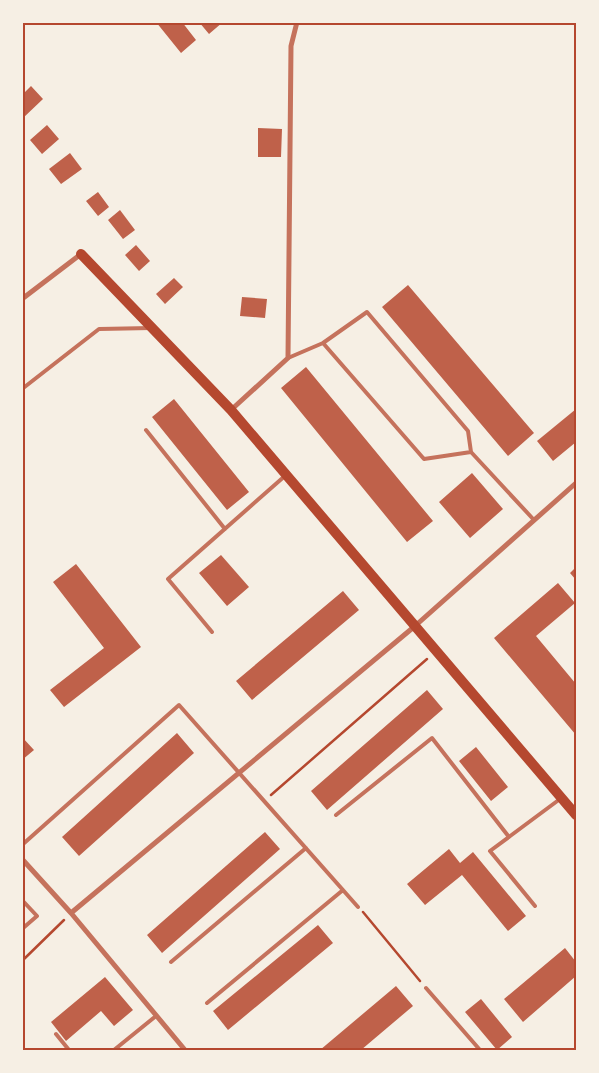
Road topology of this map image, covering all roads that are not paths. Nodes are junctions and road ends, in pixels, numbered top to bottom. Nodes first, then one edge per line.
1 (297, 22) edge
2 (81, 254) joint
3 (22, 299) edge
4 (153, 328) junction
5 (323, 343) junction
6 (288, 358) junction
7 (22, 389) edge
8 (231, 410) junction
9 (146, 430) dead end
10 (471, 452) junction
11 (286, 475) junction
12 (576, 482) edge
13 (534, 520) junction
14 (225, 528) junction
15 (415, 626) junction
16 (212, 632) dead end
17 (240, 773) junction
18 (562, 797) junction
19 (576, 814) edge
20 (336, 815) dead end
21 (509, 837) junction
22 (22, 845) edge
23 (306, 848) junction
24 (22, 859) edge
25 (343, 890) junction
26 (22, 900) edge
27 (535, 906) dead end
28 (358, 907) road end
29 (71, 913) junction
30 (22, 929) edge
31 (171, 962) dead end
32 (426, 988) road end
33 (207, 1003) dead end
34 (156, 1016) junction
35 (56, 1034) dead end
36 (70, 1050) edge
37 (114, 1050) edge
38 (185, 1050) edge
39 (480, 1050) edge

1 - 6 street
2 - 3 street
2 - 4 main road
4 - 7 lane
4 - 8 main road
5 - 6 lane
5 - 10 lane
5 - 10 lane
6 - 8 street
8 - 11 main road
9 - 14 lane
10 - 13 lane
11 - 14 lane
11 - 15 main road
12 - 13 street
13 - 15 street
14 - 16 lane
15 - 17 street
15 - 18 main road
17 - 22 lane
17 - 23 lane
17 - 29 street
18 - 19 main road
18 - 21 lane
20 - 21 lane
21 - 27 lane
23 - 25 lane
23 - 31 lane
24 - 29 street
25 - 28 lane
25 - 33 lane
26 - 30 lane
29 - 34 street
32 - 39 lane
34 - 37 lane
34 - 38 street
35 - 36 lane

